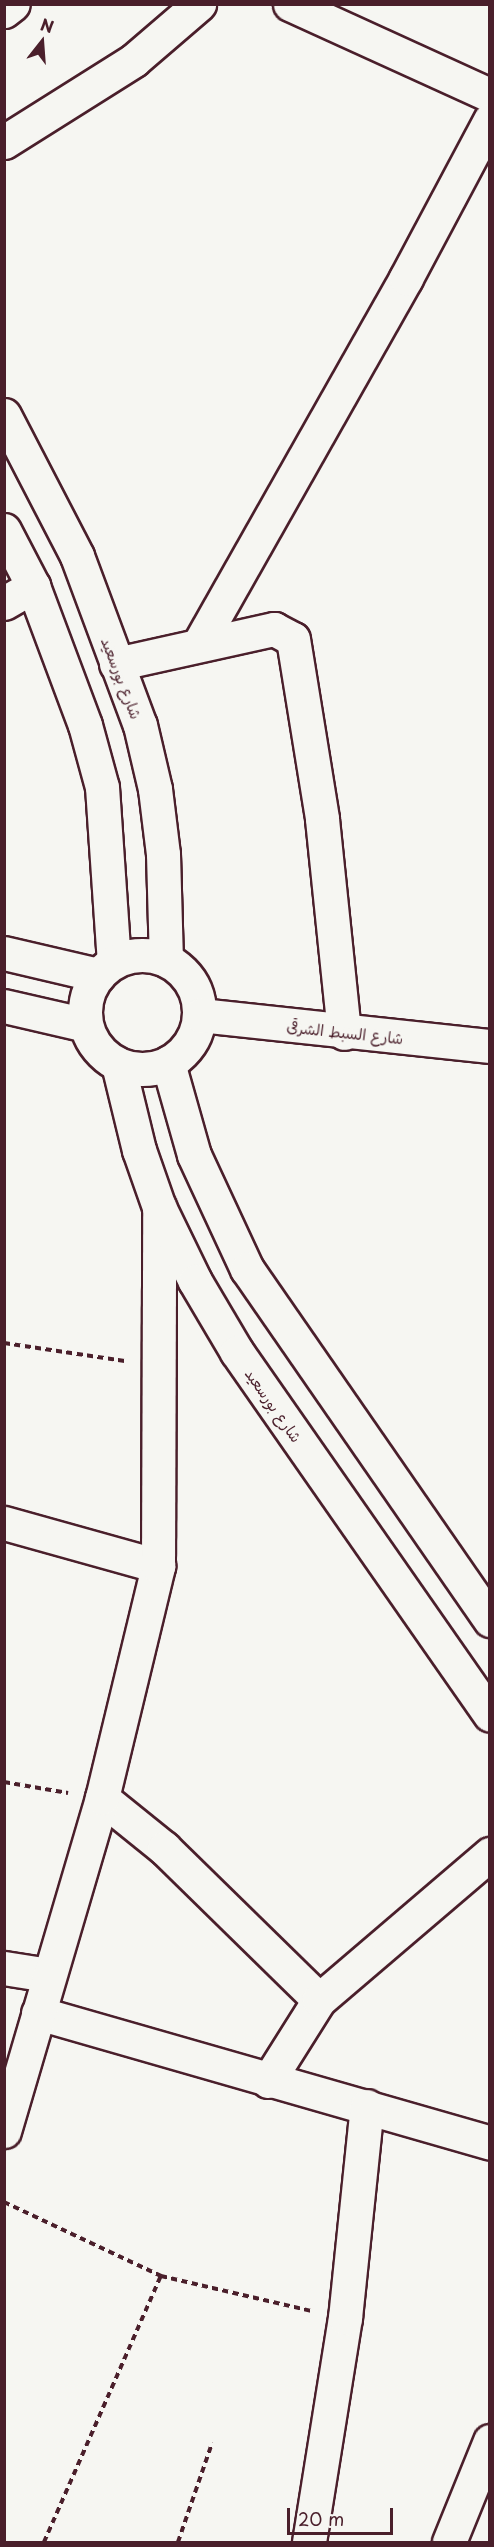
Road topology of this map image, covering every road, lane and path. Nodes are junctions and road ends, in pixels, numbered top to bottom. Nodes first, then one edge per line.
1 (13, 4) edge
2 (199, 4) edge
3 (290, 4) edge
4 (4, 11) edge
5 (489, 95) edge
6 (489, 120) edge
7 (4, 142) edge
8 (4, 415) edge
9 (4, 530) edge
10 (33, 586) junction
11 (4, 603) edge
12 (199, 645) junction
13 (116, 664) junction
14 (4, 953) edge
15 (166, 960) junction
16 (106, 969) junction
17 (4, 1006) edge
18 (200, 1014) junction
19 (86, 1025) junction
20 (344, 1033) junction
21 (489, 1046) edge
22 (168, 1063) junction
23 (118, 1064) junction
24 (159, 1207) junction
25 (4, 1343) edge
26 (157, 1366) junction
27 (4, 1522) edge
28 (158, 1566) junction
29 (489, 1620) edge
30 (489, 1715) edge
31 (4, 1782) edge
32 (102, 1798) junction
33 (489, 1854) edge
34 (4, 1968) edge
35 (48, 1975) junction
36 (319, 2000) junction
37 (38, 2013) junction
38 (267, 2081) junction
39 (367, 2106) junction
40 (4, 2131) edge
41 (489, 2143) edge
42 (4, 2202) edge
43 (161, 2276) junction
44 (345, 2318) junction
45 (489, 2441) edge
46 (212, 2443) dead end
47 (44, 2542) edge
48 (178, 2542) edge
49 (309, 2542) edge
50 (449, 2542) edge

1 - 4 street
2 - 7 street
3 - 5 street
6 - 12 street
8 - 13 street, شارع بورسعيد
9 - 10 street
10 - 11 street
10 - 16 street
12 - 13 street
12 - 20 street
13 - 15 street, شارع بورسعيد
14 - 16 street
15 - 16 street
15 - 18 street
16 - 19 street
17 - 19 street
18 - 20 street, شارع السبط الشرقى
18 - 22 street
19 - 23 street
20 - 21 street, شارع السبط الشرقى
22 - 23 street
22 - 29 street
23 - 24 street, شارع بورسعيد
24 - 26 street
24 - 30 street, شارع بورسعيد
25 - 26 path
26 - 28 street
27 - 28 street
28 - 32 street
31 - 32 path
32 - 35 street
32 - 36 street
33 - 36 street
34 - 35 street
35 - 37 street
36 - 38 street
37 - 38 street
37 - 40 street
38 - 39 street
39 - 41 street
39 - 44 street
42 - 43 path
43 - 44 path
43 - 47 path
44 - 49 street
45 - 50 street
46 - 48 path

